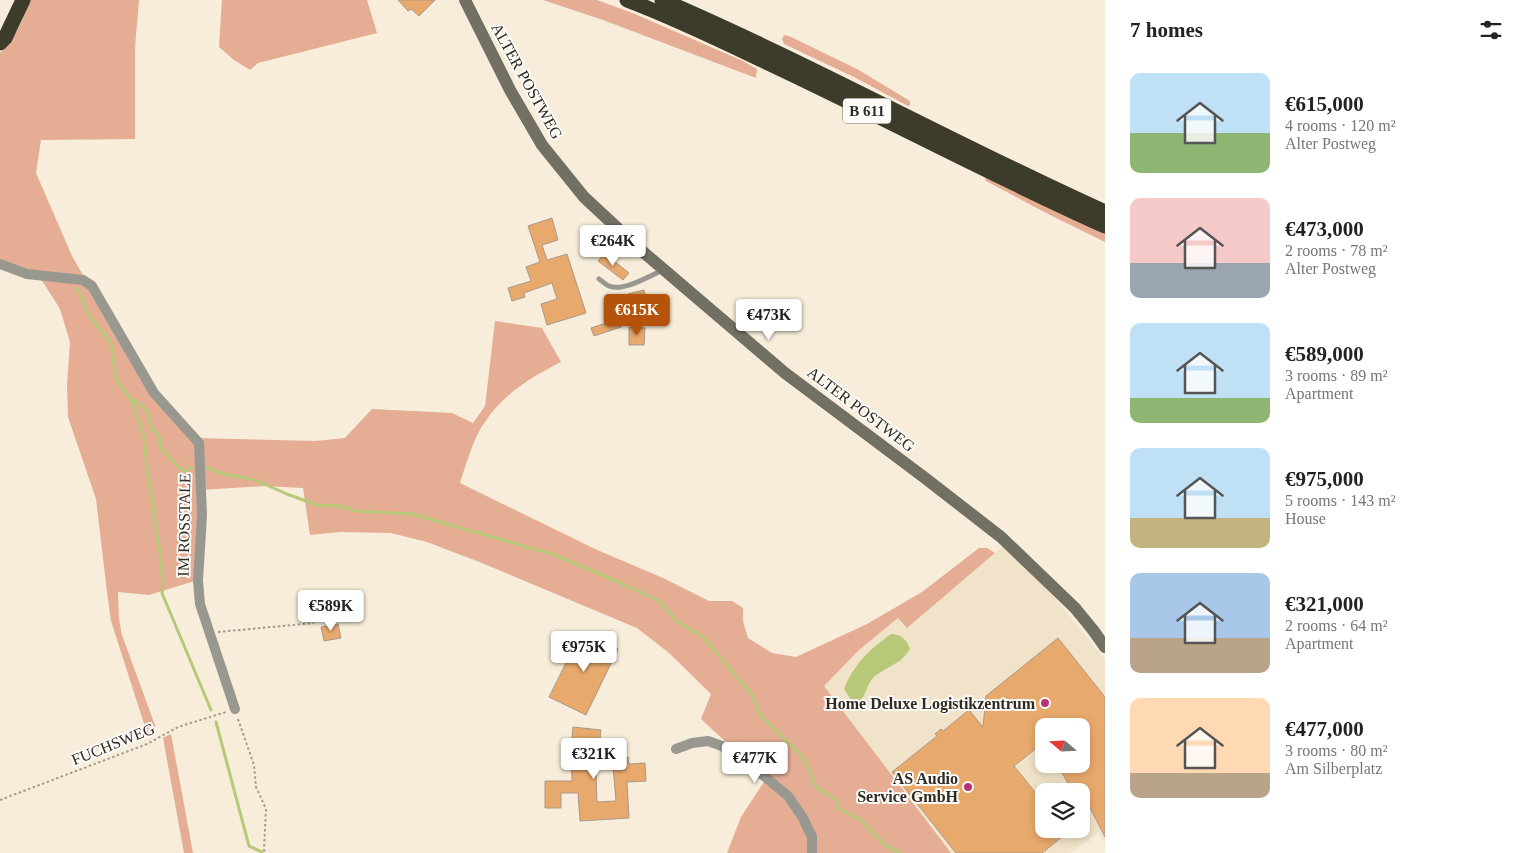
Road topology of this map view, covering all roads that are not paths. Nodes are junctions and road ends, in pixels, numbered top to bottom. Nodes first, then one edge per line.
1 (15, 0) edge
2 (23, 0) edge
3 (465, 0) edge
4 (627, 0) edge
5 (662, 0) edge
6 (11, 25) junction
7 (0, 43) edge
8 (1105, 212) edge
9 (1105, 226) edge
10 (0, 264) edge
11 (664, 270) junction
12 (599, 279) dead end
13 (1105, 647) edge
14 (234, 709) road end
15 (676, 748) dead end
16 (812, 853) edge

1 - 6 highway
2 - 6 highway
3 - 11 street, ALTER POSTWEG
4 - 9 highway, B 611
5 - 8 highway, B 611
6 - 7 highway
10 - 14 street, IM ROSSTALE
11 - 12 lane
11 - 13 street, ALTER POSTWEG
15 - 16 street

